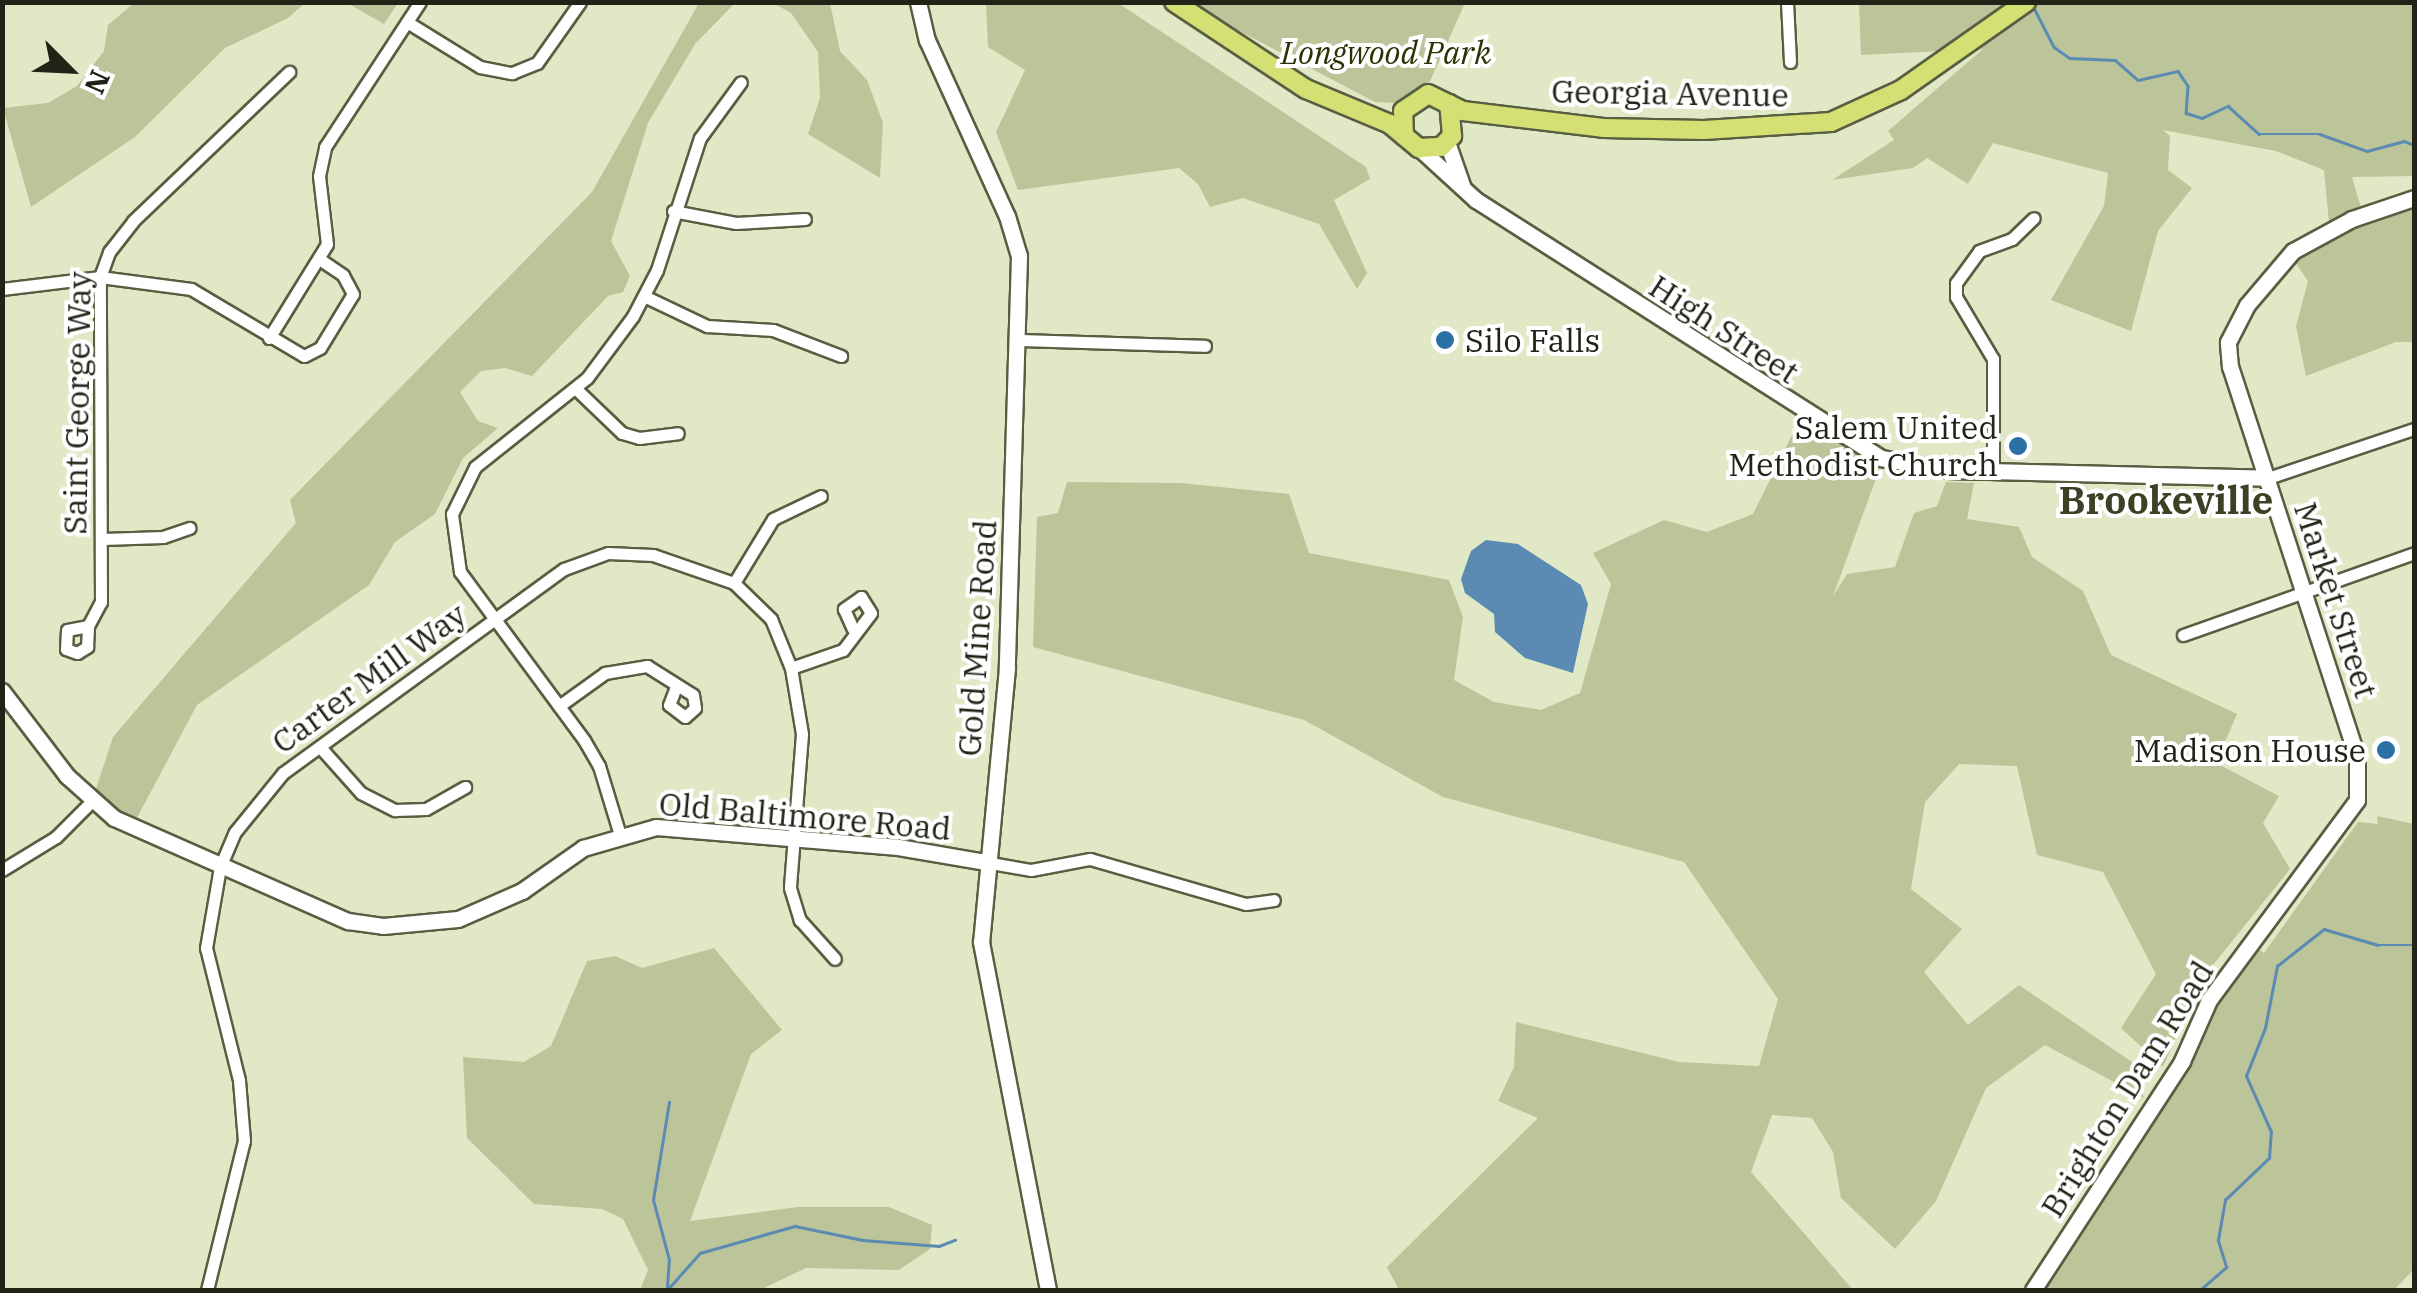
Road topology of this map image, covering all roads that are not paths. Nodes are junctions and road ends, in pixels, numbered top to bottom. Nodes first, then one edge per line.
1 (420, 2) edge
2 (580, 2) edge
3 (918, 2) edge
4 (1174, 2) edge
5 (1787, 2) edge
6 (2026, 2) edge
7 (407, 22) junction
8 (1790, 62) dead end
9 (289, 72) dead end
10 (741, 82) dead end
11 (1449, 104) junction
12 (1346, 108) junction
13 (1403, 111) junction
14 (1518, 120) junction
15 (1451, 135) junction
16 (1404, 136) junction
17 (1420, 148) junction
18 (1466, 192) junction
19 (2414, 198) edge
20 (673, 211) junction
21 (2034, 218) dead end
22 (805, 219) dead end
23 (320, 260) junction
24 (100, 276) junction
25 (2, 289) edge
26 (646, 298) junction
27 (269, 338) junction
28 (1018, 340) junction
29 (1205, 346) dead end
30 (841, 356) dead end
31 (576, 388) junction
32 (2414, 429) edge
33 (678, 434) dead end
34 (1993, 472) junction
35 (2268, 478) junction
36 (821, 496) dead end
37 (189, 528) dead end
38 (102, 539) junction
39 (2414, 553) edge
40 (734, 583) junction
41 (2306, 591) junction
42 (496, 620) junction
43 (88, 626) dead end
44 (853, 629) dead end
45 (2183, 635) dead end
46 (791, 668) junction
47 (676, 686) dead end
48 (2, 691) edge
49 (560, 706) junction
50 (320, 747) junction
51 (465, 787) dead end
52 (92, 802) junction
53 (620, 835) junction
54 (794, 837) junction
55 (986, 862) junction
56 (220, 867) junction
57 (2, 870) edge
58 (2309, 872) joint
59 (1274, 900) dead end
60 (836, 959) dead end
61 (206, 1290) edge
62 (1048, 1290) edge
63 (2033, 1290) edge

1 - 7 street
2 - 7 street
3 - 28 street, Gold Mine Road
4 - 12 main road
5 - 8 street
6 - 14 main road, Georgia Avenue
7 - 23 street
9 - 24 street, Saint George Way
10 - 20 street
11 - 13 main road
11 - 14 main road, Georgia Avenue
11 - 15 main road
12 - 13 main road
12 - 16 main road
13 - 16 main road
14 - 15 main road, Georgia Avenue
15 - 17 main road
15 - 18 street
16 - 17 main road
17 - 18 street, High Street
18 - 34 street, High Street
19 - 35 street, Market Street
20 - 22 street
20 - 26 street
21 - 34 street
23 - 27 street
23 - 27 street
24 - 25 street
24 - 27 street
24 - 38 street, Saint George Way
26 - 30 street
26 - 31 street
28 - 29 street
28 - 55 street, Gold Mine Road
31 - 33 street
31 - 42 street
32 - 35 street
34 - 35 street, High Street
35 - 41 street, Market Street
36 - 40 street
37 - 38 street
38 - 43 street, Saint George Way
39 - 41 street
40 - 42 street, Carter Mill Way
40 - 46 street, Carter Mill Way
41 - 45 street
41 - 58 street, Market Street
42 - 49 street
42 - 50 street, Carter Mill Way
44 - 46 street
46 - 54 street, Carter Mill Way
47 - 49 street
48 - 52 street, Old Baltimore Road
49 - 53 street
50 - 51 street
50 - 56 street, Carter Mill Way
52 - 56 street, Old Baltimore Road
52 - 57 street
53 - 54 street, Old Baltimore Road
53 - 56 street, Old Baltimore Road
54 - 55 street, Old Baltimore Road
54 - 60 street, Carter Mill Way
55 - 59 street
55 - 62 street, Gold Mine Road
56 - 61 street, Carter Mill Way
58 - 63 street, Brighton Dam Road

